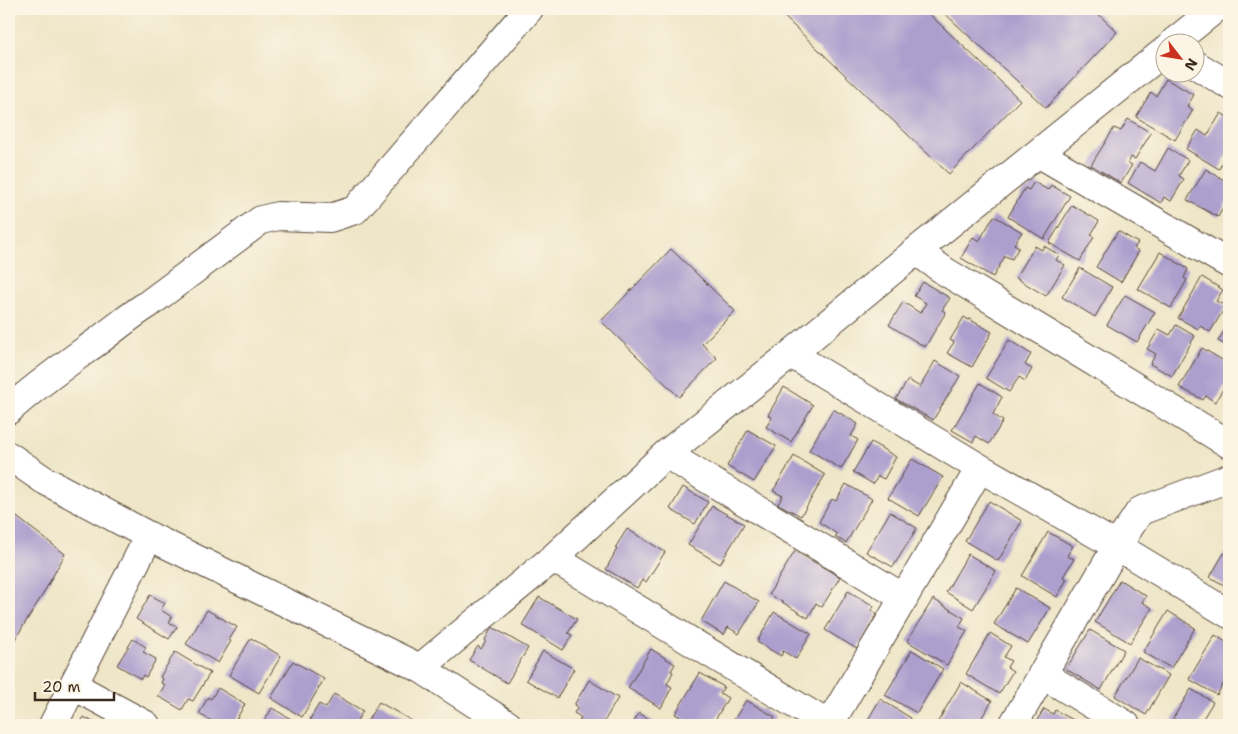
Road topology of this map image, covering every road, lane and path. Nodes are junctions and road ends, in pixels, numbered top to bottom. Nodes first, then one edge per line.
1 (529, 9) edge
2 (1215, 9) edge
3 (1186, 32) edge
4 (1156, 58) edge
5 (1206, 71) edge
6 (1229, 85) edge
7 (1038, 153) junction
8 (916, 251) junction
9 (1229, 264) edge
10 (791, 354) junction
11 (9, 410) edge
12 (1229, 444) edge
13 (666, 454) junction
14 (9, 456) edge
15 (980, 468) junction
16 (1229, 478) edge
17 (149, 536) junction
18 (1117, 546) junction
19 (553, 558) junction
20 (904, 598) junction
21 (1229, 614) edge
22 (420, 668) junction
23 (1042, 674) junction
24 (74, 686) junction
25 (53, 725) edge
26 (146, 725) edge
27 (508, 725) edge
28 (1013, 725) edge
29 (1126, 725) edge

1 - 11 street
2 - 3 street
4 - 7 street
5 - 6 street
7 - 8 street
7 - 9 street
8 - 10 street
8 - 12 street
10 - 13 street
10 - 15 street
13 - 19 street
13 - 20 street
14 - 17 street
15 - 18 street
15 - 20 street
16 - 18 street
17 - 22 street
17 - 24 street
18 - 21 street
18 - 23 street
19 - 20 street
19 - 22 street
22 - 27 street
23 - 28 street
23 - 29 street
24 - 25 street
24 - 26 street

